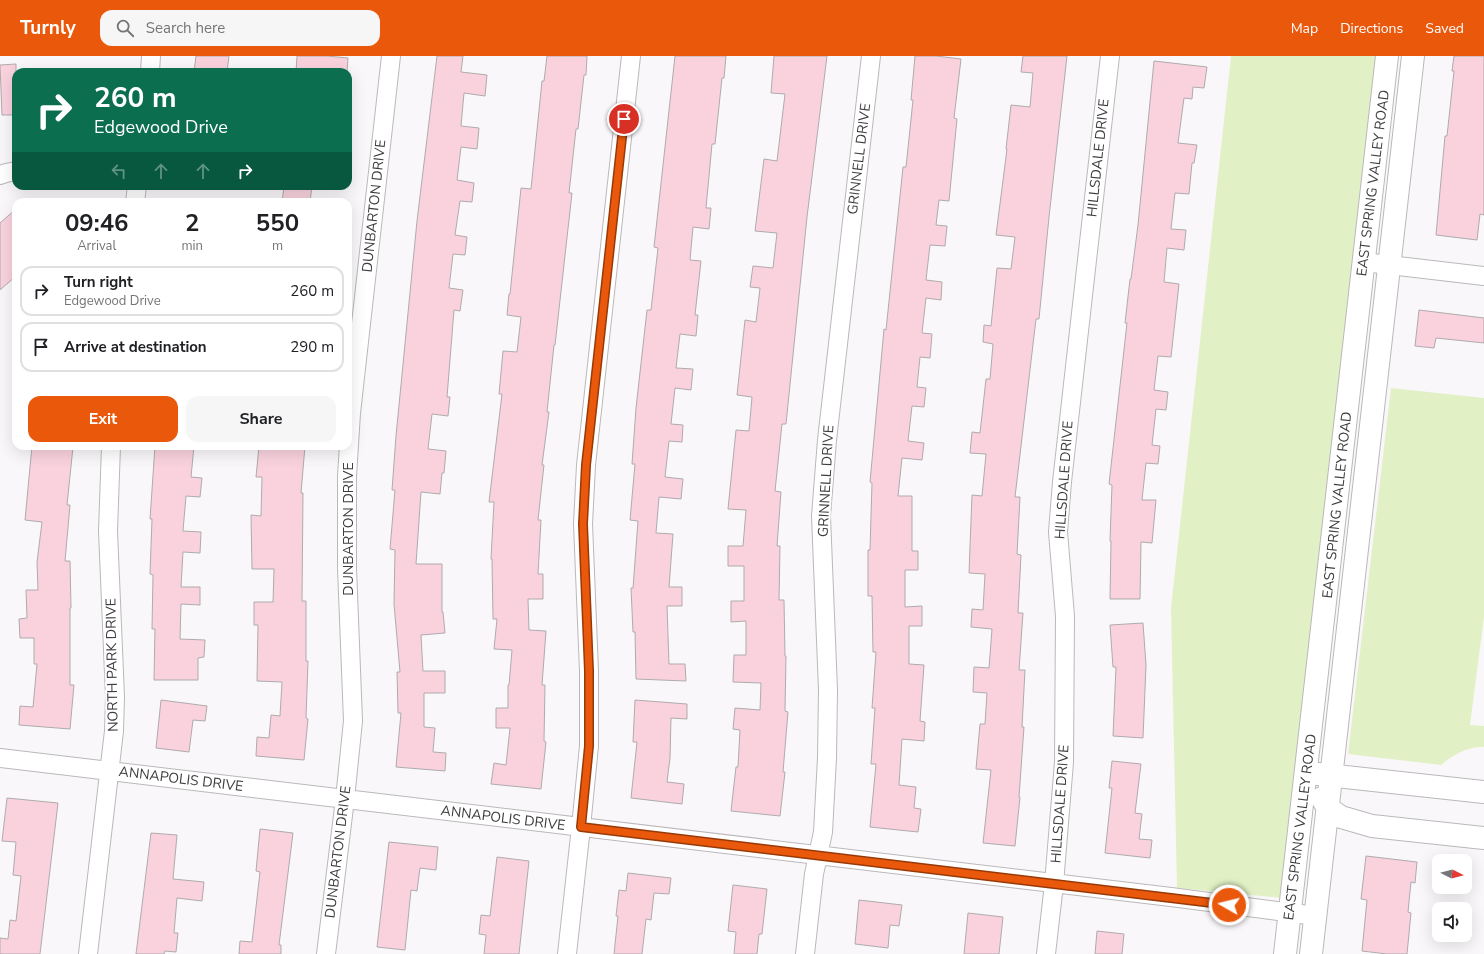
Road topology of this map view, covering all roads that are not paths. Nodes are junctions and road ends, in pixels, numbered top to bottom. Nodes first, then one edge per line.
1 (151, 56) edge
2 (391, 56) edge
3 (631, 56) edge
4 (871, 56) edge
5 (1110, 56) edge
6 (1388, 56) edge
7 (1413, 56) edge
8 (150, 68) edge
9 (12, 172) edge
10 (0, 175) edge
11 (1364, 262) junction
12 (1390, 265) junction
13 (1484, 276) edge
14 (352, 404) edge
15 (111, 450) edge
16 (349, 450) edge
17 (0, 758) edge
18 (110, 771) junction
19 (1306, 773) junction
20 (1332, 776) junction
21 (1484, 792) edge
22 (345, 799) junction
23 (1328, 808) junction
24 (581, 827) junction
25 (1484, 838) edge
26 (818, 855) junction
27 (1054, 884) junction
28 (1290, 912) junction
29 (1316, 916) junction
30 (88, 954) edge
31 (326, 954) edge
32 (567, 954) edge
33 (805, 954) edge
34 (1046, 954) edge
35 (1285, 954) edge
36 (1311, 954) edge

1 - 8 street
2 - 14 street, DUNBARTON DRIVE
3 - 24 street
4 - 26 street, GRINNELL DRIVE
5 - 27 street, HILLSDALE DRIVE
6 - 11 street, EAST SPRING VALLEY ROAD
7 - 12 street, EAST SPRING VALLEY ROAD
9 - 10 street
11 - 12 street
11 - 19 street, EAST SPRING VALLEY ROAD
12 - 13 street
12 - 20 street, EAST SPRING VALLEY ROAD
15 - 18 street, NORTH PARK DRIVE
16 - 22 street, DUNBARTON DRIVE
17 - 18 street, ANNAPOLIS DRIVE
18 - 22 street, ANNAPOLIS DRIVE
18 - 30 street, NORTH PARK DRIVE
19 - 20 street
19 - 23 street
19 - 28 street, EAST SPRING VALLEY ROAD
20 - 21 street
20 - 23 street, EAST SPRING VALLEY ROAD
22 - 24 street, ANNAPOLIS DRIVE
22 - 31 street, DUNBARTON DRIVE
23 - 25 street
23 - 29 street, EAST SPRING VALLEY ROAD
24 - 26 street, ANNAPOLIS DRIVE
24 - 32 street
26 - 27 street, ANNAPOLIS DRIVE
26 - 33 street, GRINNELL DRIVE
27 - 28 street, ANNAPOLIS DRIVE
27 - 34 street, HILLSDALE DRIVE
28 - 29 street, ANNAPOLIS DRIVE
28 - 35 street, EAST SPRING VALLEY ROAD
29 - 36 street, EAST SPRING VALLEY ROAD

